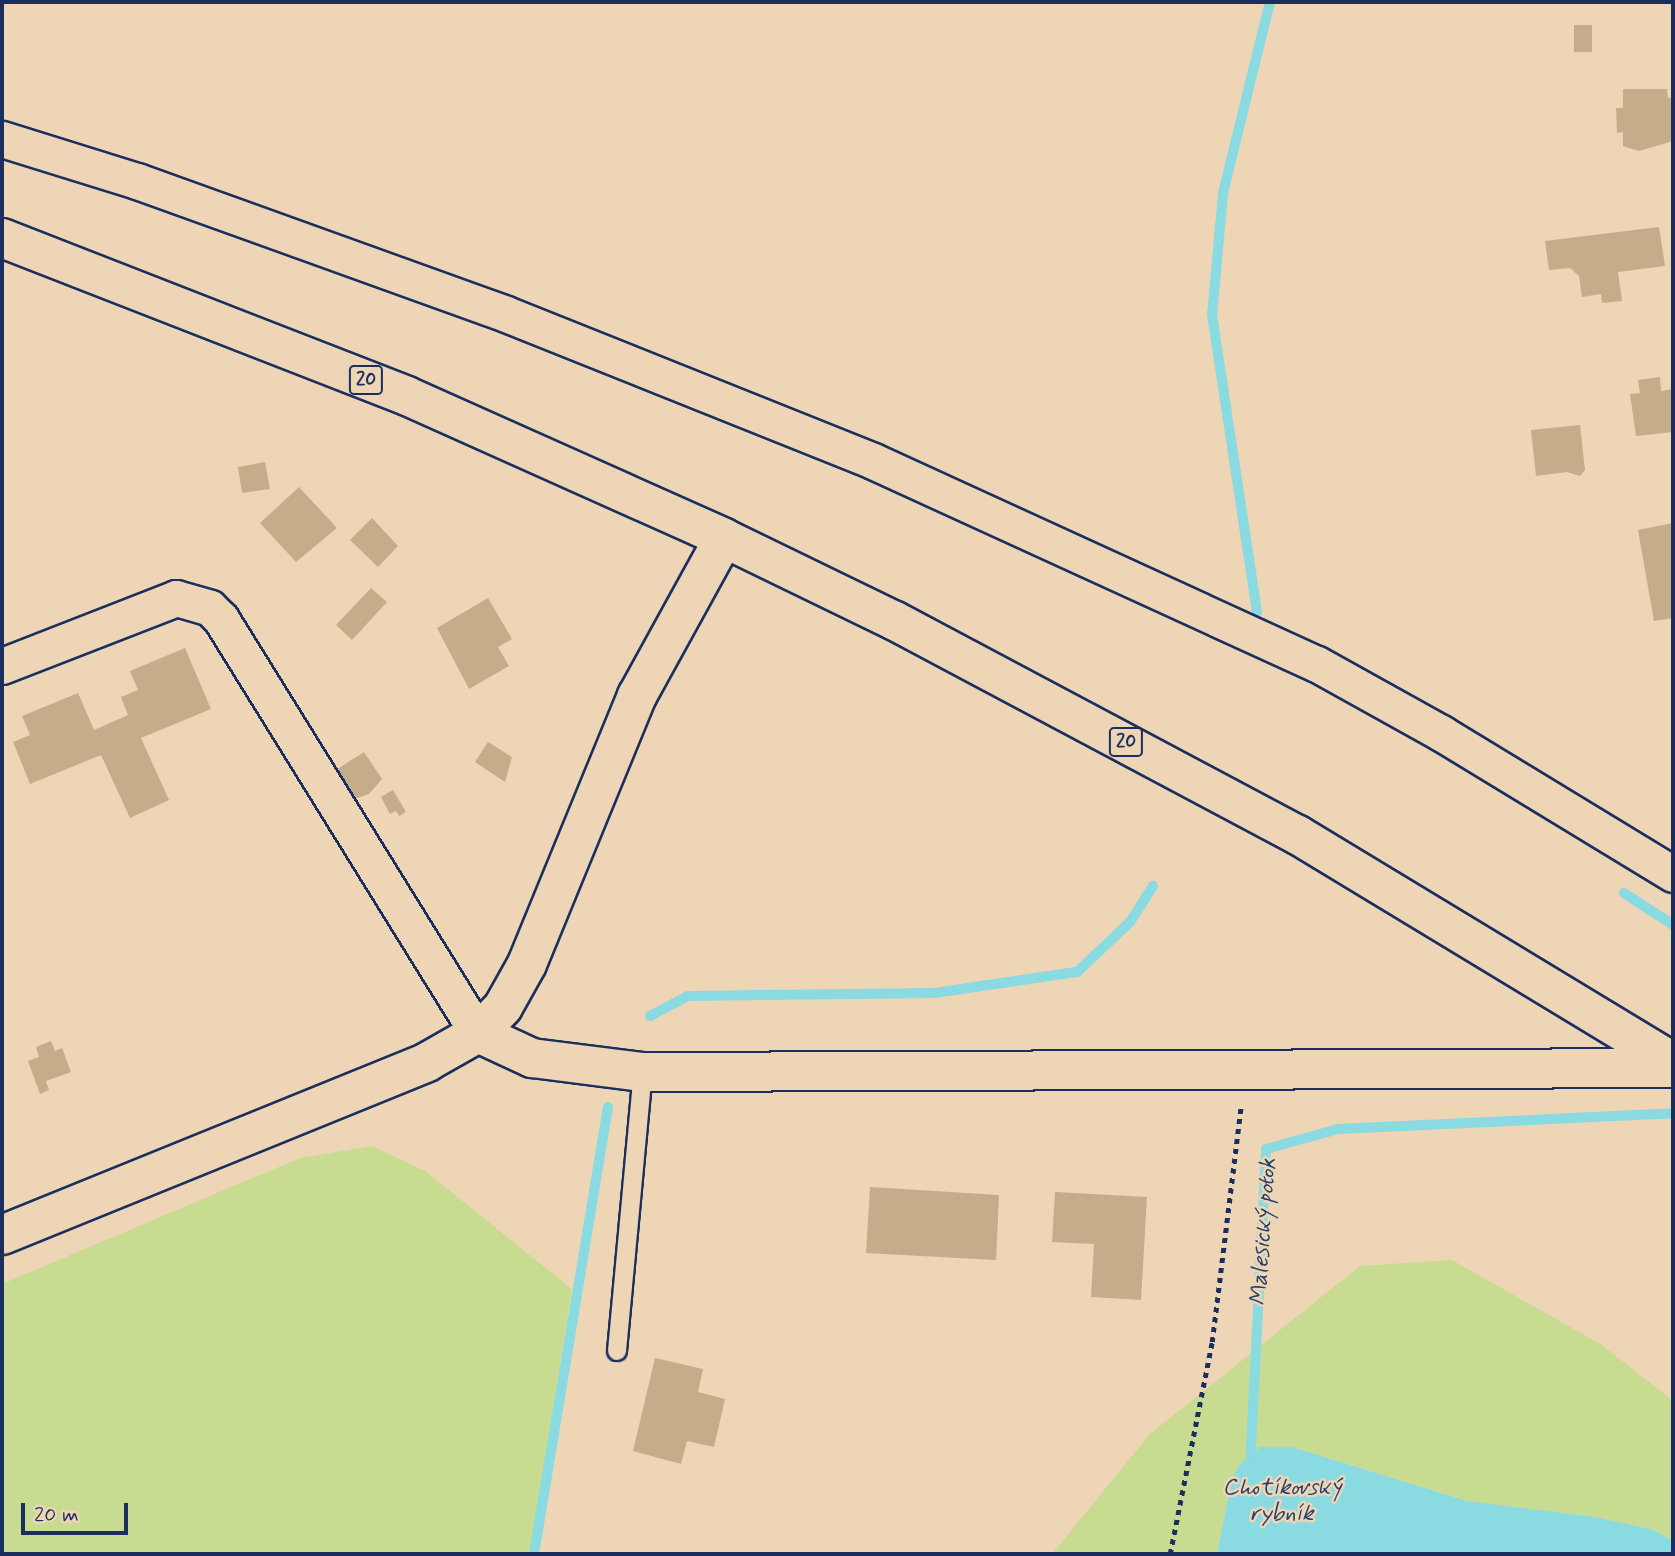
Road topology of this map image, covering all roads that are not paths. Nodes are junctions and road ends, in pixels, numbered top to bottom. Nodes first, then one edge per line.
1 (2, 139) edge
2 (2, 238) edge
3 (724, 538) junction
4 (2, 666) edge
5 (1673, 874) edge
6 (478, 1033) junction
7 (1673, 1062) edge
8 (1673, 1068) edge
9 (643, 1072) junction
10 (2, 1235) edge
11 (617, 1352) dead end

1 - 5 street
2 - 3 main road, 20
3 - 6 main road
3 - 7 main road, 20
4 - 6 street
6 - 9 main road
6 - 10 main road
8 - 9 main road
9 - 11 lane

